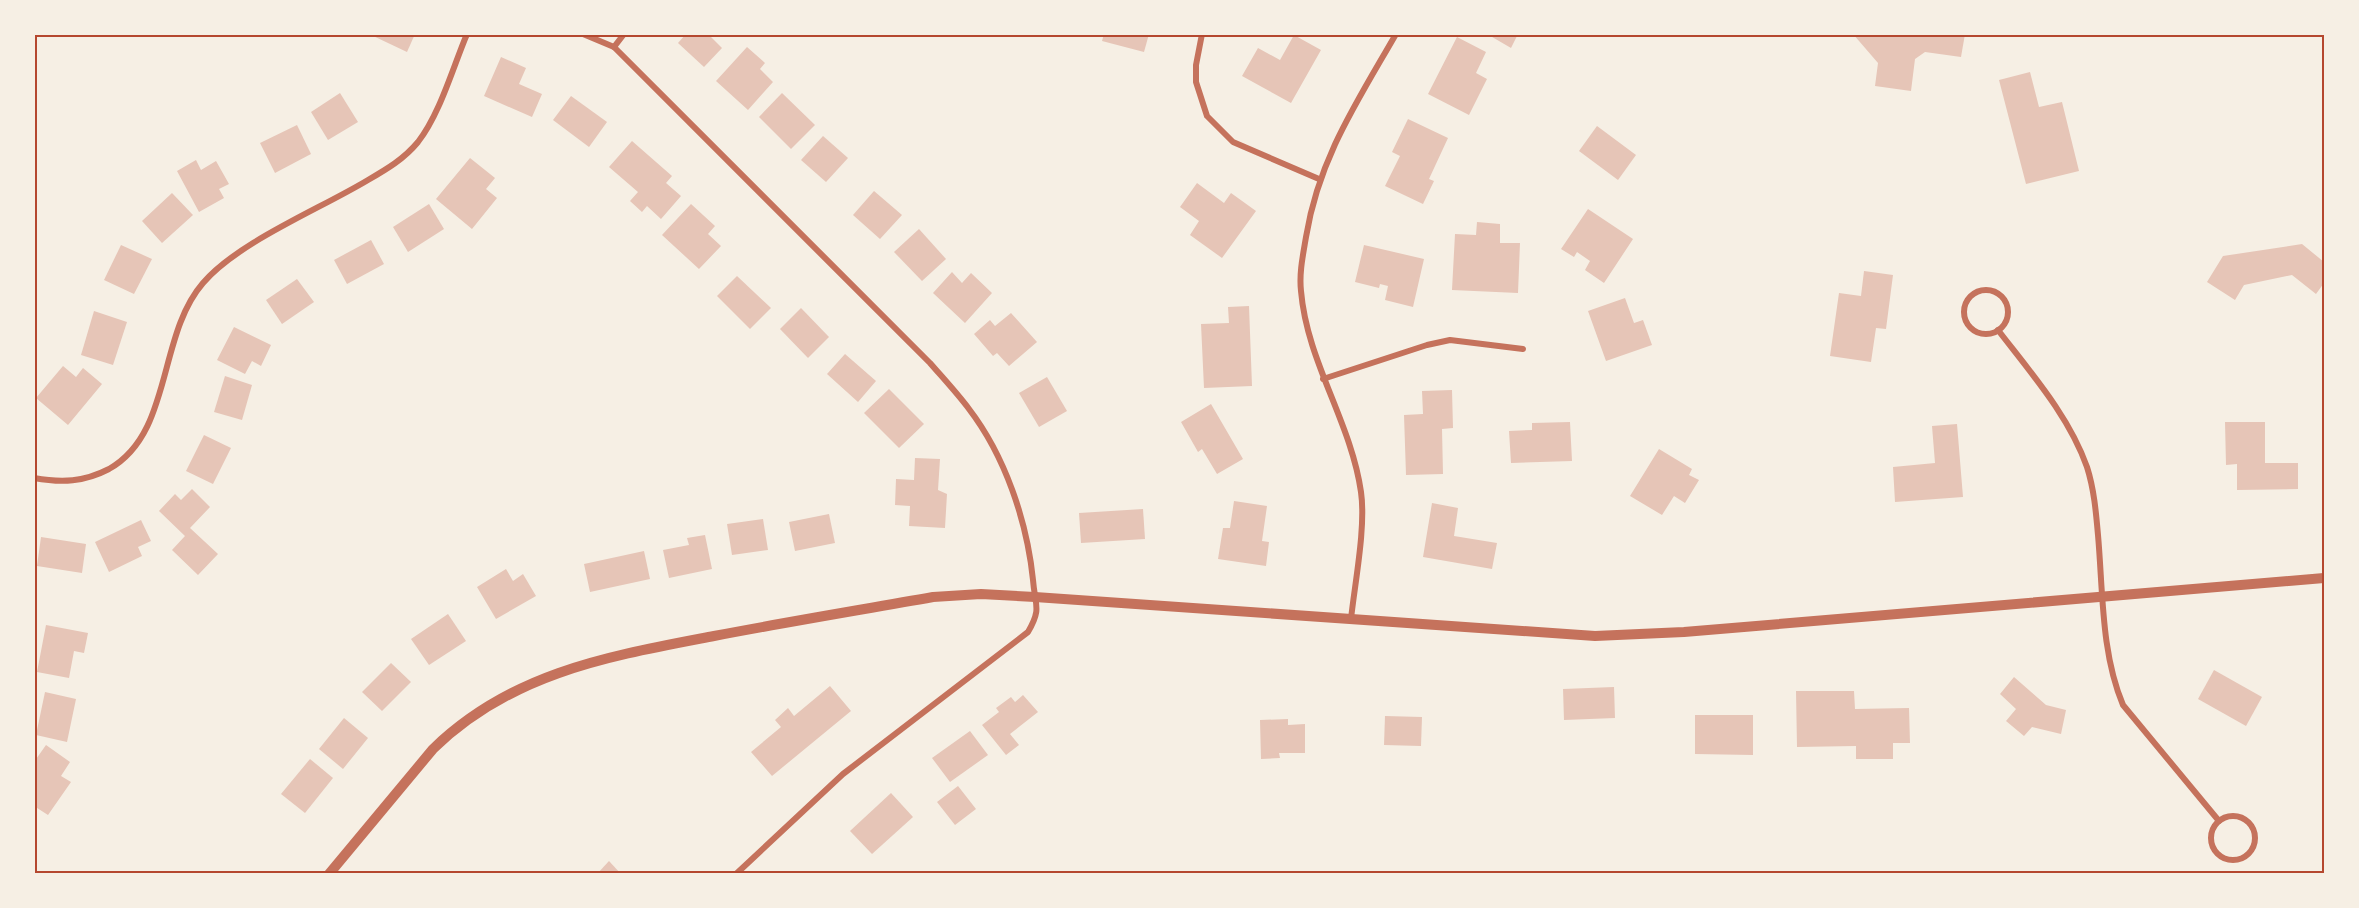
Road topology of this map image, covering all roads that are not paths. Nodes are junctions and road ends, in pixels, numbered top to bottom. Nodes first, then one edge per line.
1 (467, 34) edge
2 (583, 34) edge
3 (624, 34) edge
4 (1202, 34) edge
5 (1396, 34) edge
6 (614, 47) junction
7 (1319, 179) junction
8 (1998, 330) junction
9 (1523, 349) dead end
10 (1323, 379) junction
11 (34, 478) edge
12 (2325, 578) edge
13 (1035, 597) junction
14 (2103, 597) junction
15 (1351, 619) junction
16 (2219, 820) junction
17 (329, 873) edge
18 (736, 873) edge

1 - 11 street
2 - 6 street
3 - 6 street
4 - 7 street
5 - 7 street
6 - 13 street
7 - 10 street
8 - 8 street
8 - 14 street
9 - 10 street
10 - 15 street
12 - 14 street
13 - 15 street
13 - 17 street
13 - 18 street
14 - 15 street
14 - 16 street
16 - 16 street

